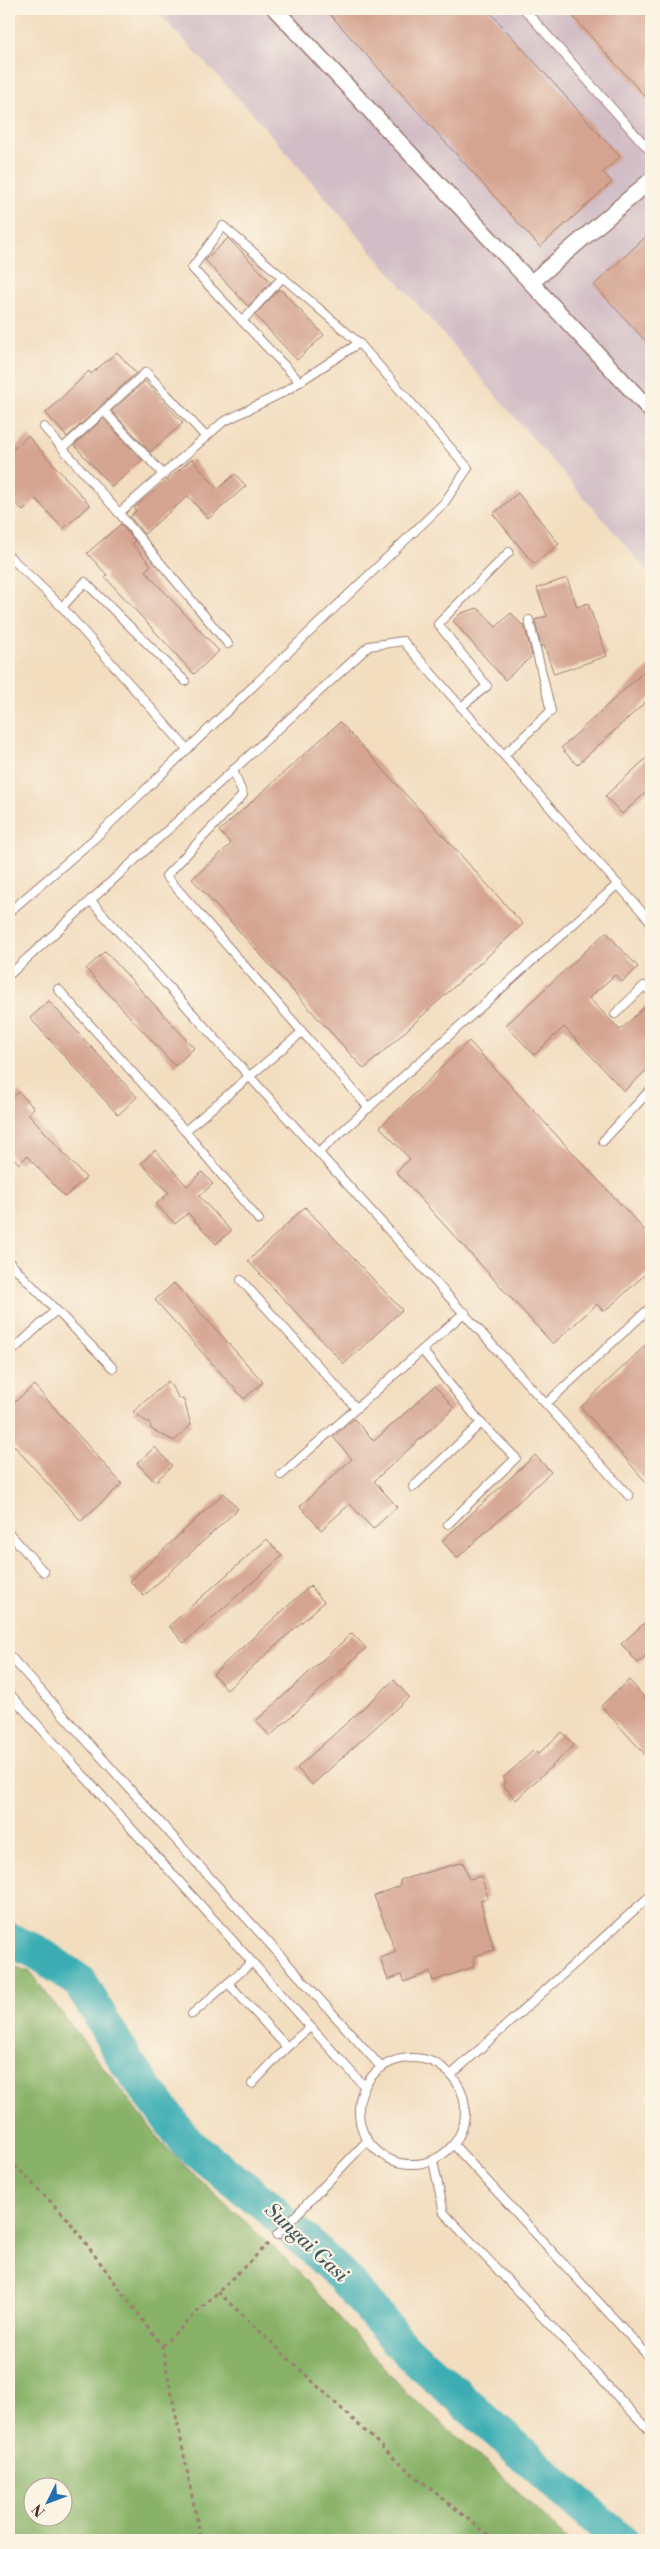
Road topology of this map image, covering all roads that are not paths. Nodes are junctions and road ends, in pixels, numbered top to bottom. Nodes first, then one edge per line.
1 (275, 9) edge
2 (524, 9) edge
3 (651, 152) edge
4 (651, 180) edge
5 (283, 277) junction
6 (532, 282) junction
7 (242, 321) junction
8 (359, 343) junction
9 (300, 382) junction
10 (104, 411) junction
11 (651, 411) edge
12 (44, 427) dead end
13 (206, 437) junction
14 (63, 448) junction
15 (163, 474) junction
16 (119, 512) junction
17 (509, 552) dead end
18 (9, 556) edge
19 (62, 607) junction
20 (529, 620) dead end
21 (228, 644) dead end
22 (185, 681) dead end
23 (461, 707) junction
24 (187, 749) junction
25 (504, 754) junction
26 (233, 770) junction
27 (618, 884) junction
28 (90, 900) junction
29 (9, 912) edge
30 (651, 922) edge
31 (9, 974) edge
32 (58, 990) dead end
33 (651, 992) edge
34 (615, 1014) dead end
35 (302, 1032) junction
36 (250, 1076) junction
37 (651, 1089) edge
38 (369, 1108) junction
39 (185, 1131) junction
40 (603, 1141) dead end
41 (320, 1152) junction
42 (260, 1220) dead end
43 (9, 1262) edge
44 (241, 1280) dead end
45 (651, 1307) edge
46 (56, 1310) junction
47 (465, 1312) junction
48 (422, 1350) junction
49 (9, 1354) edge
50 (113, 1368) dead end
51 (547, 1403) junction
52 (356, 1408) junction
53 (481, 1423) junction
54 (281, 1475) dead end
55 (413, 1487) dead end
56 (629, 1496) dead end
57 (448, 1524) dead end
58 (9, 1533) edge
59 (44, 1572) dead end
60 (9, 1655) edge
61 (10, 1695) edge
62 (651, 1895) edge
63 (252, 1962) junction
64 (228, 1983) junction
65 (192, 2014) dead end
66 (310, 2027) junction
67 (287, 2047) junction
68 (381, 2067) junction
69 (451, 2075) junction
70 (252, 2084) dead end
71 (364, 2086) junction
72 (367, 2141) junction
73 (454, 2145) junction
74 (433, 2161) junction
75 (278, 2235) road end
76 (651, 2358) edge
77 (651, 2432) edge

1 - 6 street
2 - 3 lane
4 - 6 street
5 - 7 lane
5 - 7 lane
5 - 8 lane
6 - 11 street
7 - 9 lane
8 - 9 lane
8 - 24 lane
9 - 13 lane
10 - 13 lane
10 - 14 lane
10 - 15 lane
12 - 14 lane
13 - 15 lane
14 - 16 lane
15 - 16 lane
16 - 21 lane
17 - 23 lane
18 - 19 lane
19 - 22 lane
19 - 24 lane
20 - 25 lane
23 - 25 lane
23 - 26 lane
24 - 29 lane
25 - 27 lane
26 - 28 lane
26 - 35 lane
27 - 30 lane
27 - 38 lane
28 - 31 lane
28 - 36 lane
32 - 39 lane
33 - 34 lane
35 - 36 lane
35 - 38 lane
36 - 39 lane
36 - 41 lane
37 - 40 lane
38 - 41 lane
39 - 42 lane
41 - 47 lane
43 - 46 lane
44 - 52 lane
45 - 51 lane
46 - 49 lane
46 - 50 lane
47 - 48 lane
47 - 51 lane
48 - 52 lane
48 - 53 lane
51 - 56 lane
52 - 54 lane
53 - 55 lane
53 - 57 lane
58 - 59 lane
60 - 68 lane
61 - 63 lane
62 - 69 lane
63 - 64 lane
63 - 66 lane
64 - 65 lane
64 - 67 lane
66 - 67 lane
66 - 71 lane
67 - 70 lane
68 - 69 lane
68 - 71 lane
69 - 73 lane
71 - 72 lane
72 - 74 lane
72 - 75 lane
73 - 74 lane
73 - 76 lane
74 - 77 lane

